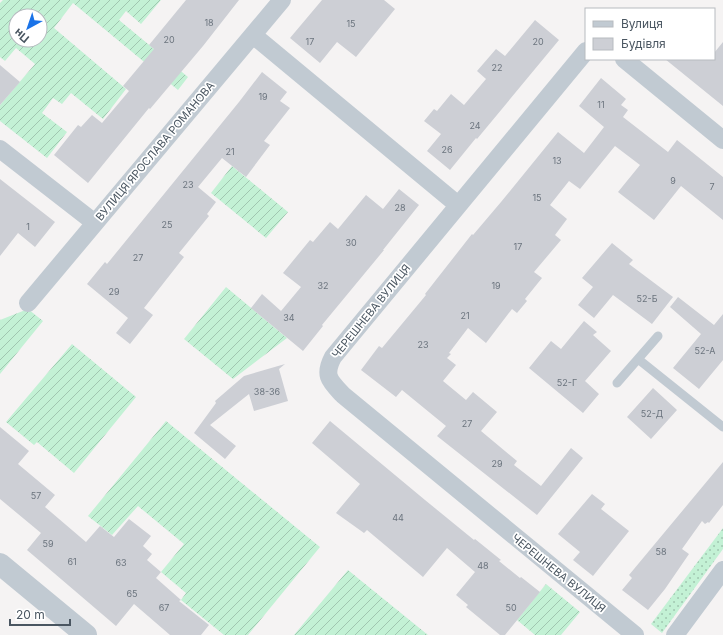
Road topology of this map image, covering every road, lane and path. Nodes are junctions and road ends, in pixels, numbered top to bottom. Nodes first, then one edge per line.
1 (282, 0) edge
2 (253, 35) junction
3 (585, 53) edge
4 (625, 60) edge
5 (723, 140) edge
6 (0, 149) edge
7 (458, 205) junction
8 (95, 223) junction
9 (28, 303) dead end
10 (658, 336) dead end
11 (638, 359) junction
12 (617, 383) dead end
13 (723, 427) edge
14 (0, 564) edge
15 (723, 570) edge
16 (86, 635) edge
17 (635, 635) edge
18 (675, 635) edge

1 - 2 street, ВУЛИЦЯ ЯРОСЛАВА РОМАНОВА
2 - 7 street
2 - 8 street, ВУЛИЦЯ ЯРОСЛАВА РОМАНОВА
3 - 7 street, ЧЕРЕШНЕВА ВУЛИЦЯ
4 - 5 street
6 - 8 street
7 - 17 street, ЧЕРЕШНЕВА ВУЛИЦЯ
8 - 9 street, ВУЛИЦЯ ЯРОСЛАВА РОМАНОВА
10 - 11 lane
11 - 12 lane
11 - 13 lane
14 - 16 street
15 - 18 street

